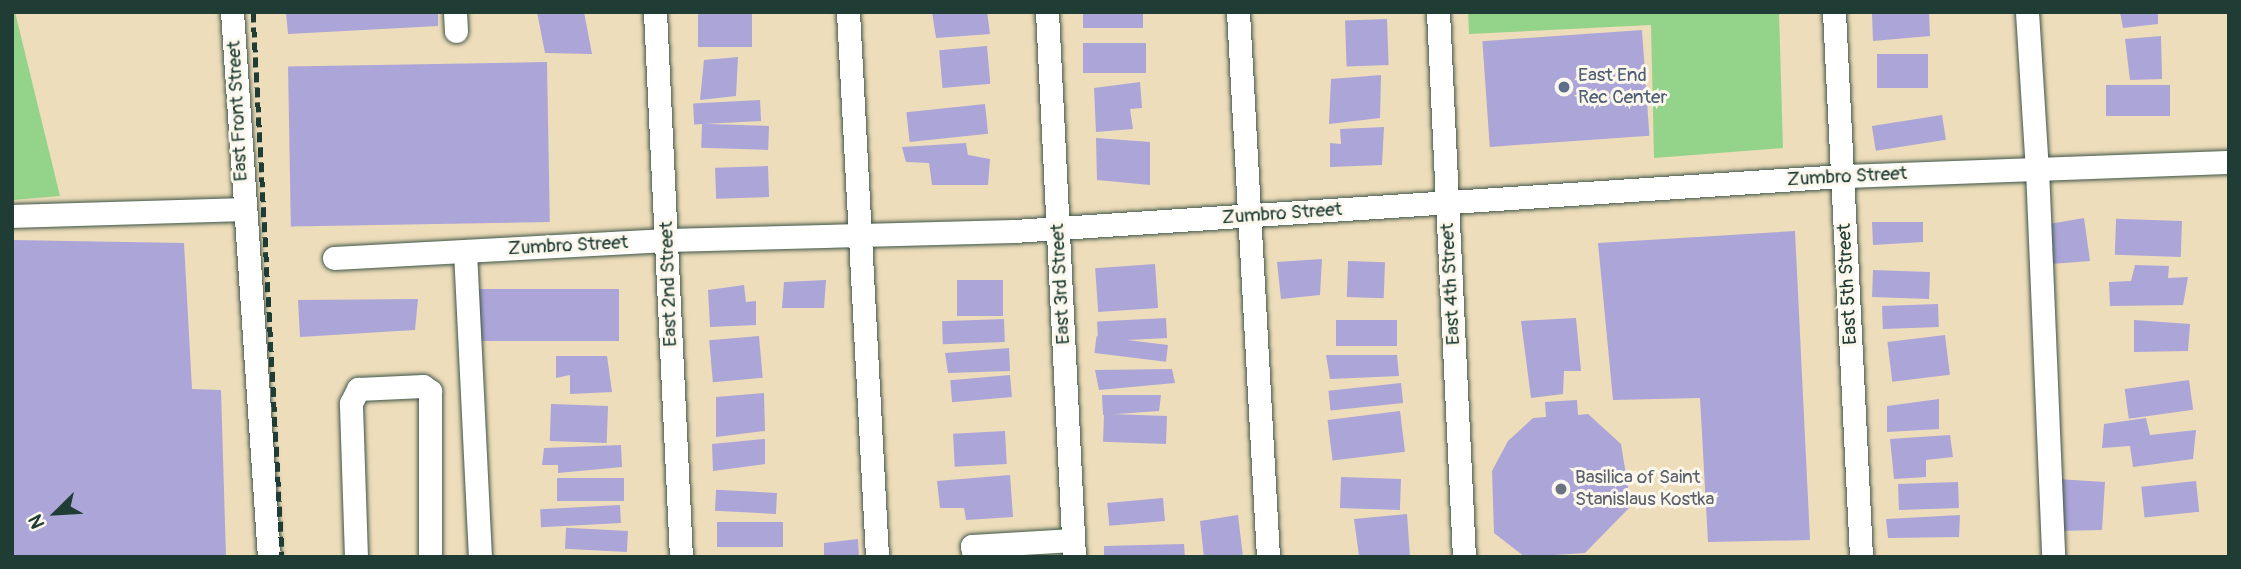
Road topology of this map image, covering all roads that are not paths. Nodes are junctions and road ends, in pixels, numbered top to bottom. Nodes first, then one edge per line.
1 (232, 12) edge
2 (655, 12) edge
3 (848, 12) edge
4 (1047, 12) edge
5 (1238, 12) edge
6 (1438, 12) edge
7 (1834, 12) edge
8 (2026, 12) edge
9 (2229, 162) edge
10 (2037, 169) junction
11 (1843, 176) junction
12 (1447, 203) junction
13 (243, 209) junction
14 (12, 216) edge
15 (1248, 216) junction
16 (1058, 229) junction
17 (860, 235) junction
18 (667, 240) junction
19 (466, 251) junction
20 (334, 258) dead end
21 (1074, 548) edge
22 (269, 557) edge
23 (356, 557) edge
24 (430, 557) edge
25 (480, 557) edge
26 (681, 557) edge
27 (877, 557) edge
28 (974, 557) edge
29 (1268, 557) edge
30 (1464, 557) edge
31 (1861, 557) edge
32 (2053, 557) edge

1 - 13 street, East Front Street
2 - 18 street, East 2nd Street
3 - 17 street
4 - 16 street, East 3rd Street
5 - 15 street
6 - 12 street, East 4th Street
7 - 11 street, East 5th Street
8 - 10 street
9 - 10 street, Zumbro Street
10 - 11 street, Zumbro Street
10 - 32 street
11 - 12 street, Zumbro Street
11 - 31 street, East 5th Street
12 - 15 street, Zumbro Street
12 - 30 street, East 4th Street
13 - 14 street
13 - 22 street, East Front Street
15 - 16 street, Zumbro Street
15 - 29 street
16 - 17 street, Zumbro Street
16 - 21 street, East 3rd Street
17 - 18 street, Zumbro Street
17 - 27 street
18 - 19 street, Zumbro Street
18 - 26 street, East 2nd Street
19 - 20 street, Zumbro Street
19 - 25 street
21 - 28 street
23 - 24 street

